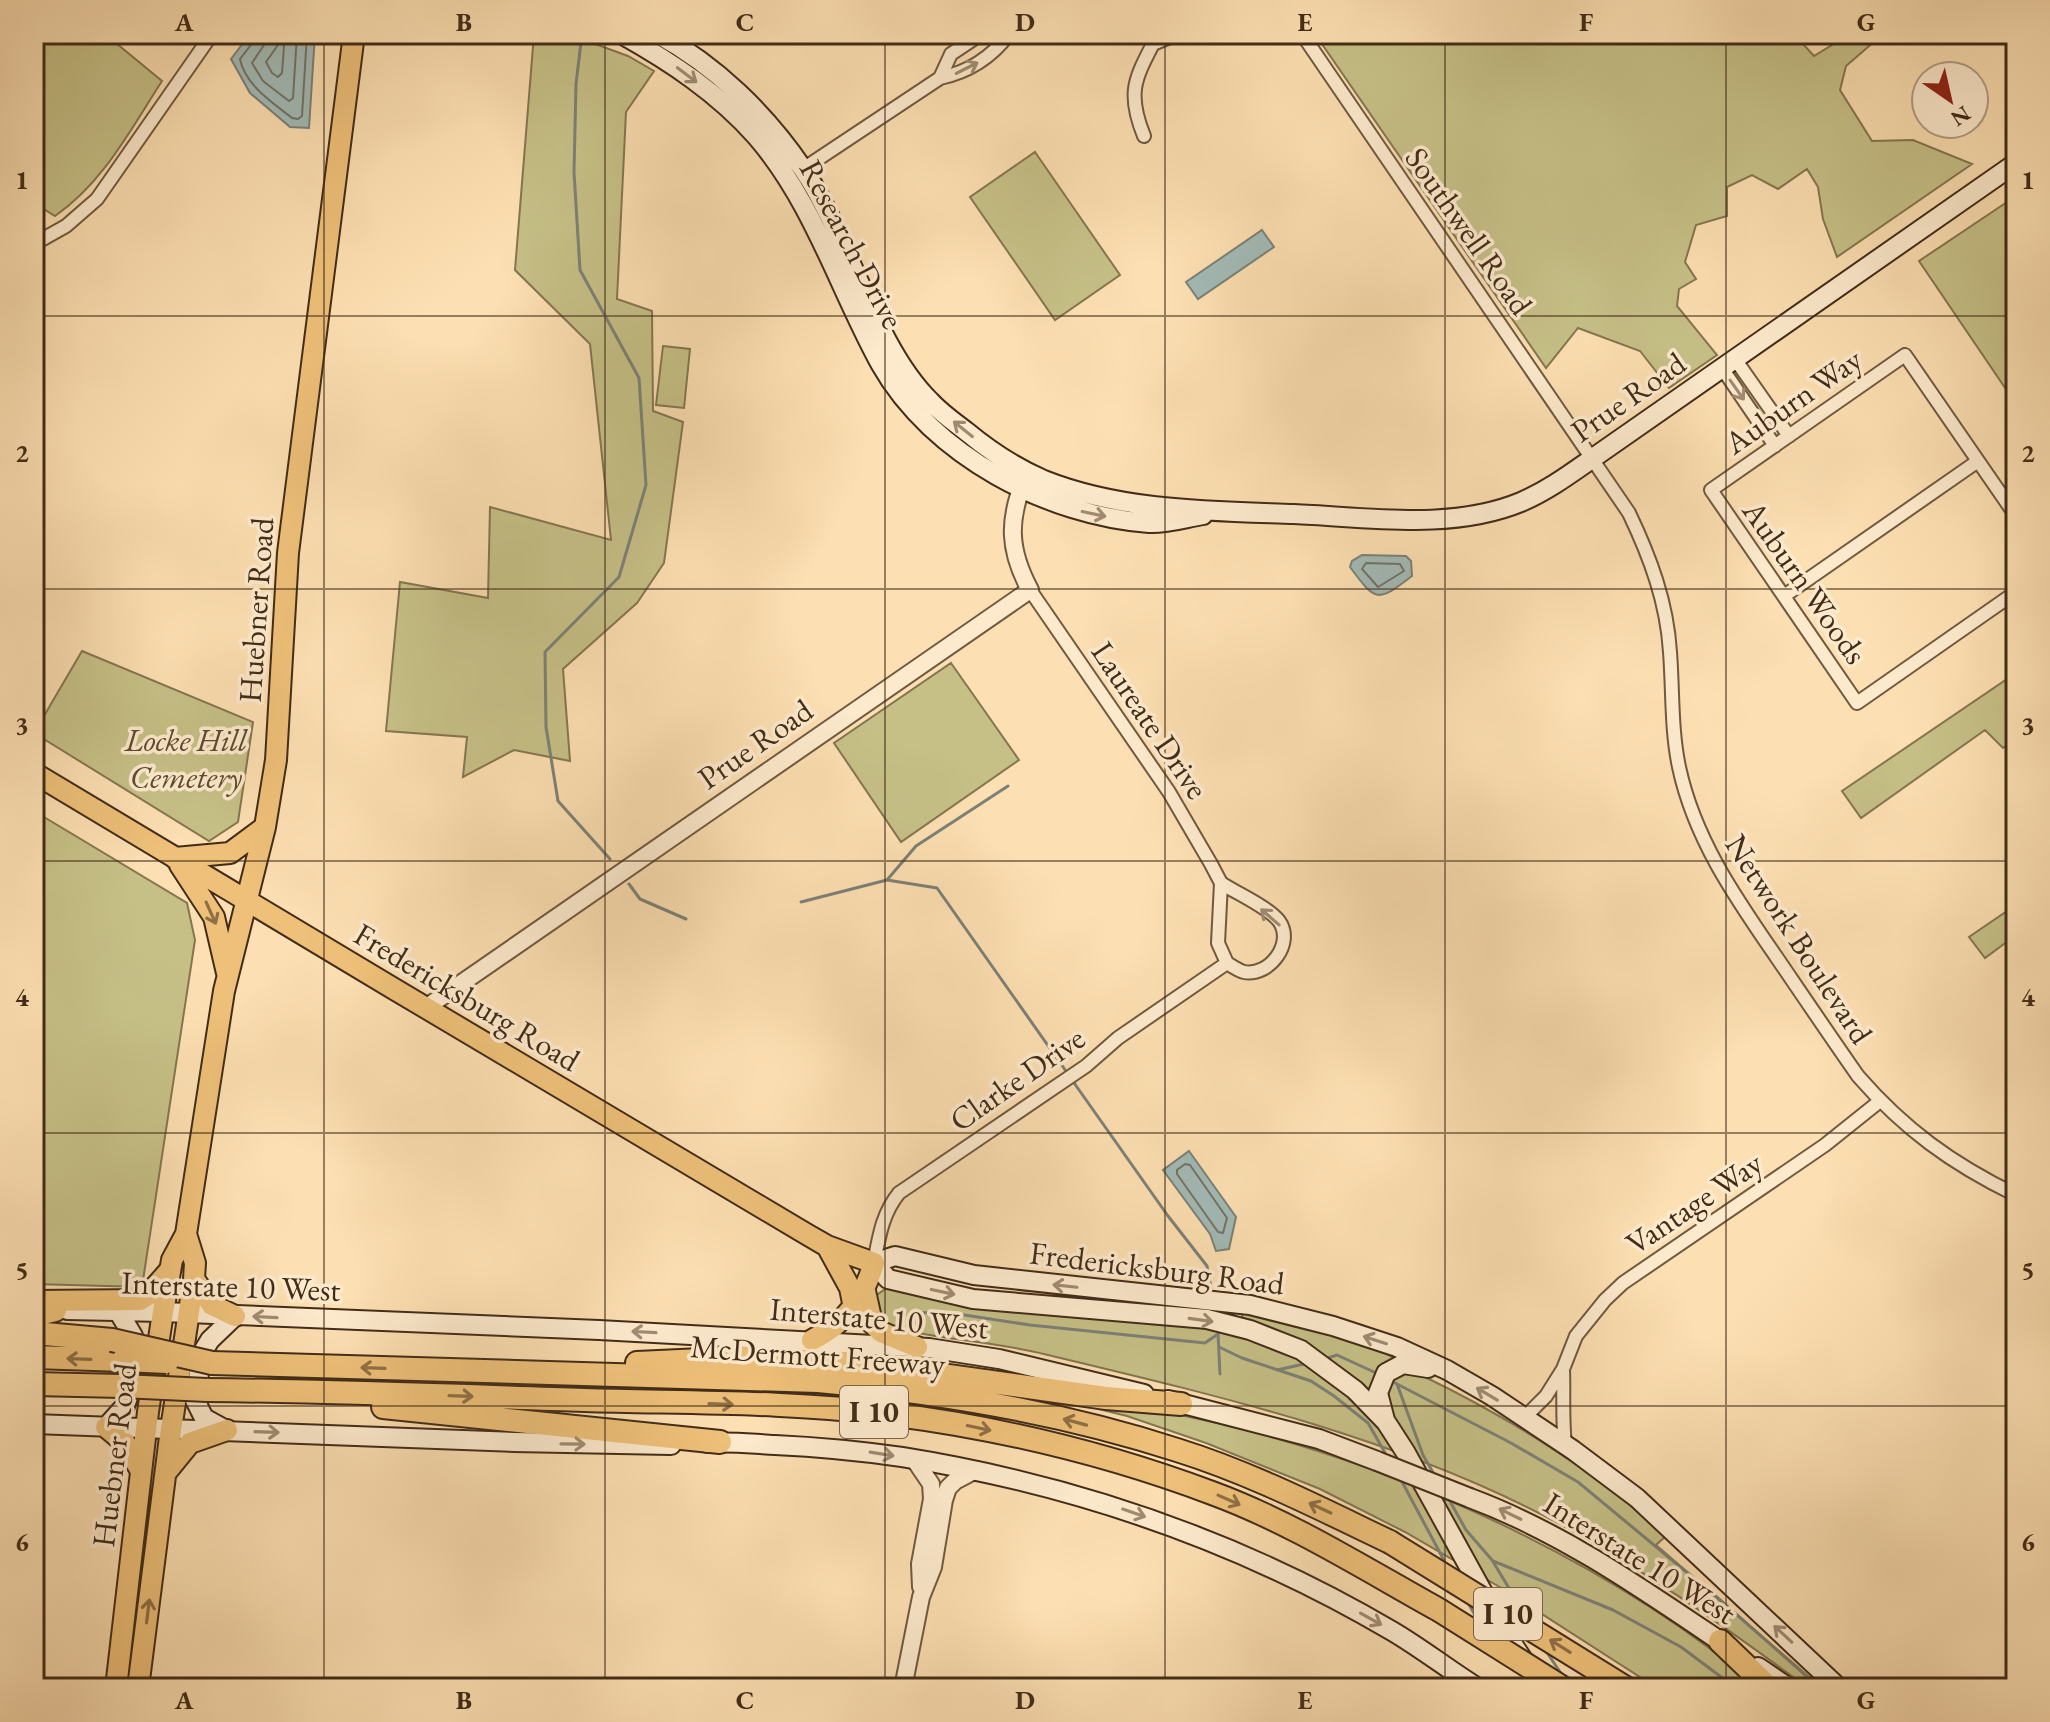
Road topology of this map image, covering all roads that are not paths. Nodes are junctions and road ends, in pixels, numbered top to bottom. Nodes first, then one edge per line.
1 (212, 34) edge
2 (621, 34) edge
3 (658, 34) edge
4 (1009, 34) edge
5 (1177, 34) edge
6 (1302, 34) edge
7 (355, 35) edge
8 (980, 35) edge
9 (1155, 39) edge
10 (992, 54) junction
11 (940, 78) junction
12 (723, 104) junction
13 (1144, 136) dead end
14 (2016, 163) edge
15 (803, 169) junction
16 (34, 244) edge
17 (851, 259) junction
18 (831, 260) junction
19 (873, 349) junction
20 (1729, 364) junction
21 (928, 400) junction
22 (1766, 403) junction
23 (1753, 413) junction
24 (1789, 436) junction
25 (1775, 446) junction
26 (1593, 458) junction
27 (1978, 461) junction
28 (1024, 481) junction
29 (1711, 490) joint
30 (2016, 516) edge
31 (1030, 590) junction
32 (2016, 592) edge
33 (1784, 596) junction
34 (34, 773) edge
35 (265, 827) junction
36 (175, 858) junction
37 (1221, 883) junction
38 (246, 903) junction
39 (1227, 963) junction
40 (227, 977) junction
41 (427, 1007) junction
42 (1880, 1101) junction
43 (2016, 1195) edge
44 (186, 1234) junction
45 (827, 1246) junction
46 (874, 1263) junction
47 (170, 1270) junction
48 (194, 1279) junction
49 (859, 1297) junction
50 (34, 1301) edge
51 (118, 1311) junction
52 (163, 1312) junction
53 (189, 1314) junction
54 (235, 1316) junction
55 (40, 1320) edge
56 (812, 1340) junction
57 (917, 1347) junction
58 (34, 1357) edge
59 (212, 1363) junction
60 (1563, 1369) junction
61 (1447, 1370) junction
62 (535, 1372) junction
63 (34, 1384) edge
64 (271, 1391) junction
65 (1181, 1404) junction
66 (1525, 1417) junction
67 (1386, 1422) junction
68 (34, 1424) edge
69 (106, 1427) junction
70 (147, 1429) junction
71 (171, 1429) junction
72 (227, 1430) junction
73 (720, 1442) junction
74 (1565, 1445) junction
75 (914, 1459) junction
76 (976, 1470) junction
77 (141, 1471) junction
78 (166, 1473) junction
79 (921, 1597) junction
80 (1720, 1641) junction
81 (116, 1688) edge
82 (138, 1688) edge
83 (903, 1688) edge
84 (1478, 1688) edge
85 (1542, 1688) edge
86 (1563, 1688) edge
87 (1626, 1688) edge
88 (1769, 1688) edge
89 (1789, 1688) edge
90 (1839, 1688) edge

1 - 16 street
2 -> 12 main road, Research Drive
3 - 15 main road, Research Drive
4 - 10 street
5 - 9 street
6 - 26 street, Southwell Road
7 - 35 main road, Huebner Road
8 - 10 street
8 - 11 street
9 - 13 street
11 -> 10 street
11 - 15 street
12 - 15 main road
12 - 18 main road, Research Drive
14 - 20 main road, Prue Road
15 - 17 main road, Research Drive
15 - 18 main road
17 - 19 main road
17 - 21 main road, Research Drive
18 - 19 main road, Research Drive
19 - 21 main road
19 - 28 main road, Research Drive
20 - 22 street
20 -> 23 street
20 - 26 main road, Prue Road
28 -> 21 main road, Research Drive
22 - 23 street
22 - 24 street
23 - 25 street
24 - 25 street, Auburn Way
24 - 27 street, Auburn Way
25 - 29 street, Auburn Way
26 - 28 main road, Prue Road
26 - 42 street, Network Boulevard
27 - 30 street
27 - 33 street
28 - 31 street
29 - 33 street, Auburn Woods
31 - 37 street, Laureate Drive
31 - 41 street, Prue Road
32 - 33 street, Auburn Woods
34 - 36 main road, Fredericksburg Road
35 - 36 main road
35 - 38 main road, Huebner Road
36 - 38 main road, Fredericksburg Road
36 -> 40 main road
37 - 39 street
39 -> 37 street, Laureate Drive
38 - 40 main road, Huebner Road
38 - 41 main road, Fredericksburg Road
39 - 46 street, Clarke Drive
40 - 44 main road, Huebner Road
41 - 45 main road, Fredericksburg Road
42 - 43 street, Network Boulevard
42 - 60 street, Vantage Way
44 - 47 main road, Huebner Road
44 - 48 main road, Huebner Road
45 - 46 main road, Fredericksburg Road
45 - 49 main road
46 - 49 main road
61 -> 46 main road, Fredericksburg Road
46 -> 67 main road, Fredericksburg Road
47 - 50 main road
47 - 52 main road, Huebner Road
48 - 53 main road, Huebner Road
48 - 54 main road
49 - 56 main road
49 - 57 main road
51 - 52 main road, Interstate 10 West
51 - 55 main road, Interstate 10 West
51 - 69 main road
52 - 53 main road, Interstate 10 West
52 - 70 main road, Huebner Road
53 - 54 main road, Interstate 10 West
53 - 71 main road, Huebner Road
56 -> 54 main road, Interstate 10 West
54 - 72 main road
55 - 59 highway, bridge
56 - 57 main road, Interstate 10 West
57 - 65 main road, Interstate 10 West
59 -> 58 highway, McDermott Freeway / I 10, bridge
62 -> 59 highway, McDermott Freeway / I 10
60 - 66 street, Vantage Way
60 - 74 street, Vantage Way
66 -> 61 main road, Fredericksburg Road
61 - 67 main road
62 - 65 highway
87 -> 62 highway, McDermott Freeway / I 10, bridge
63 - 64 highway, McDermott Freeway / I 10, bridge
64 - 73 highway
64 -> 86 highway, McDermott Freeway / I 10, bridge
80 -> 65 main road, Interstate 10 West, bridge
66 - 74 main road, Fredericksburg Road
67 - 85 main road, Fredericksburg Road
68 - 69 main road
69 - 70 main road
69 - 77 main road
70 - 71 main road
70 - 77 main road, Huebner Road
71 - 72 main road
71 - 78 main road, Huebner Road
72 -> 73 main road
72 - 78 main road
73 -> 75 main road
90 -> 74 main road, Fredericksburg Road
75 - 76 main road
75 - 79 street
76 - 79 street
76 -> 84 main road
77 - 81 main road, Huebner Road
82 -> 78 main road, Huebner Road
79 - 83 street
80 - 88 highway
80 - 89 main road, Interstate 10 West

